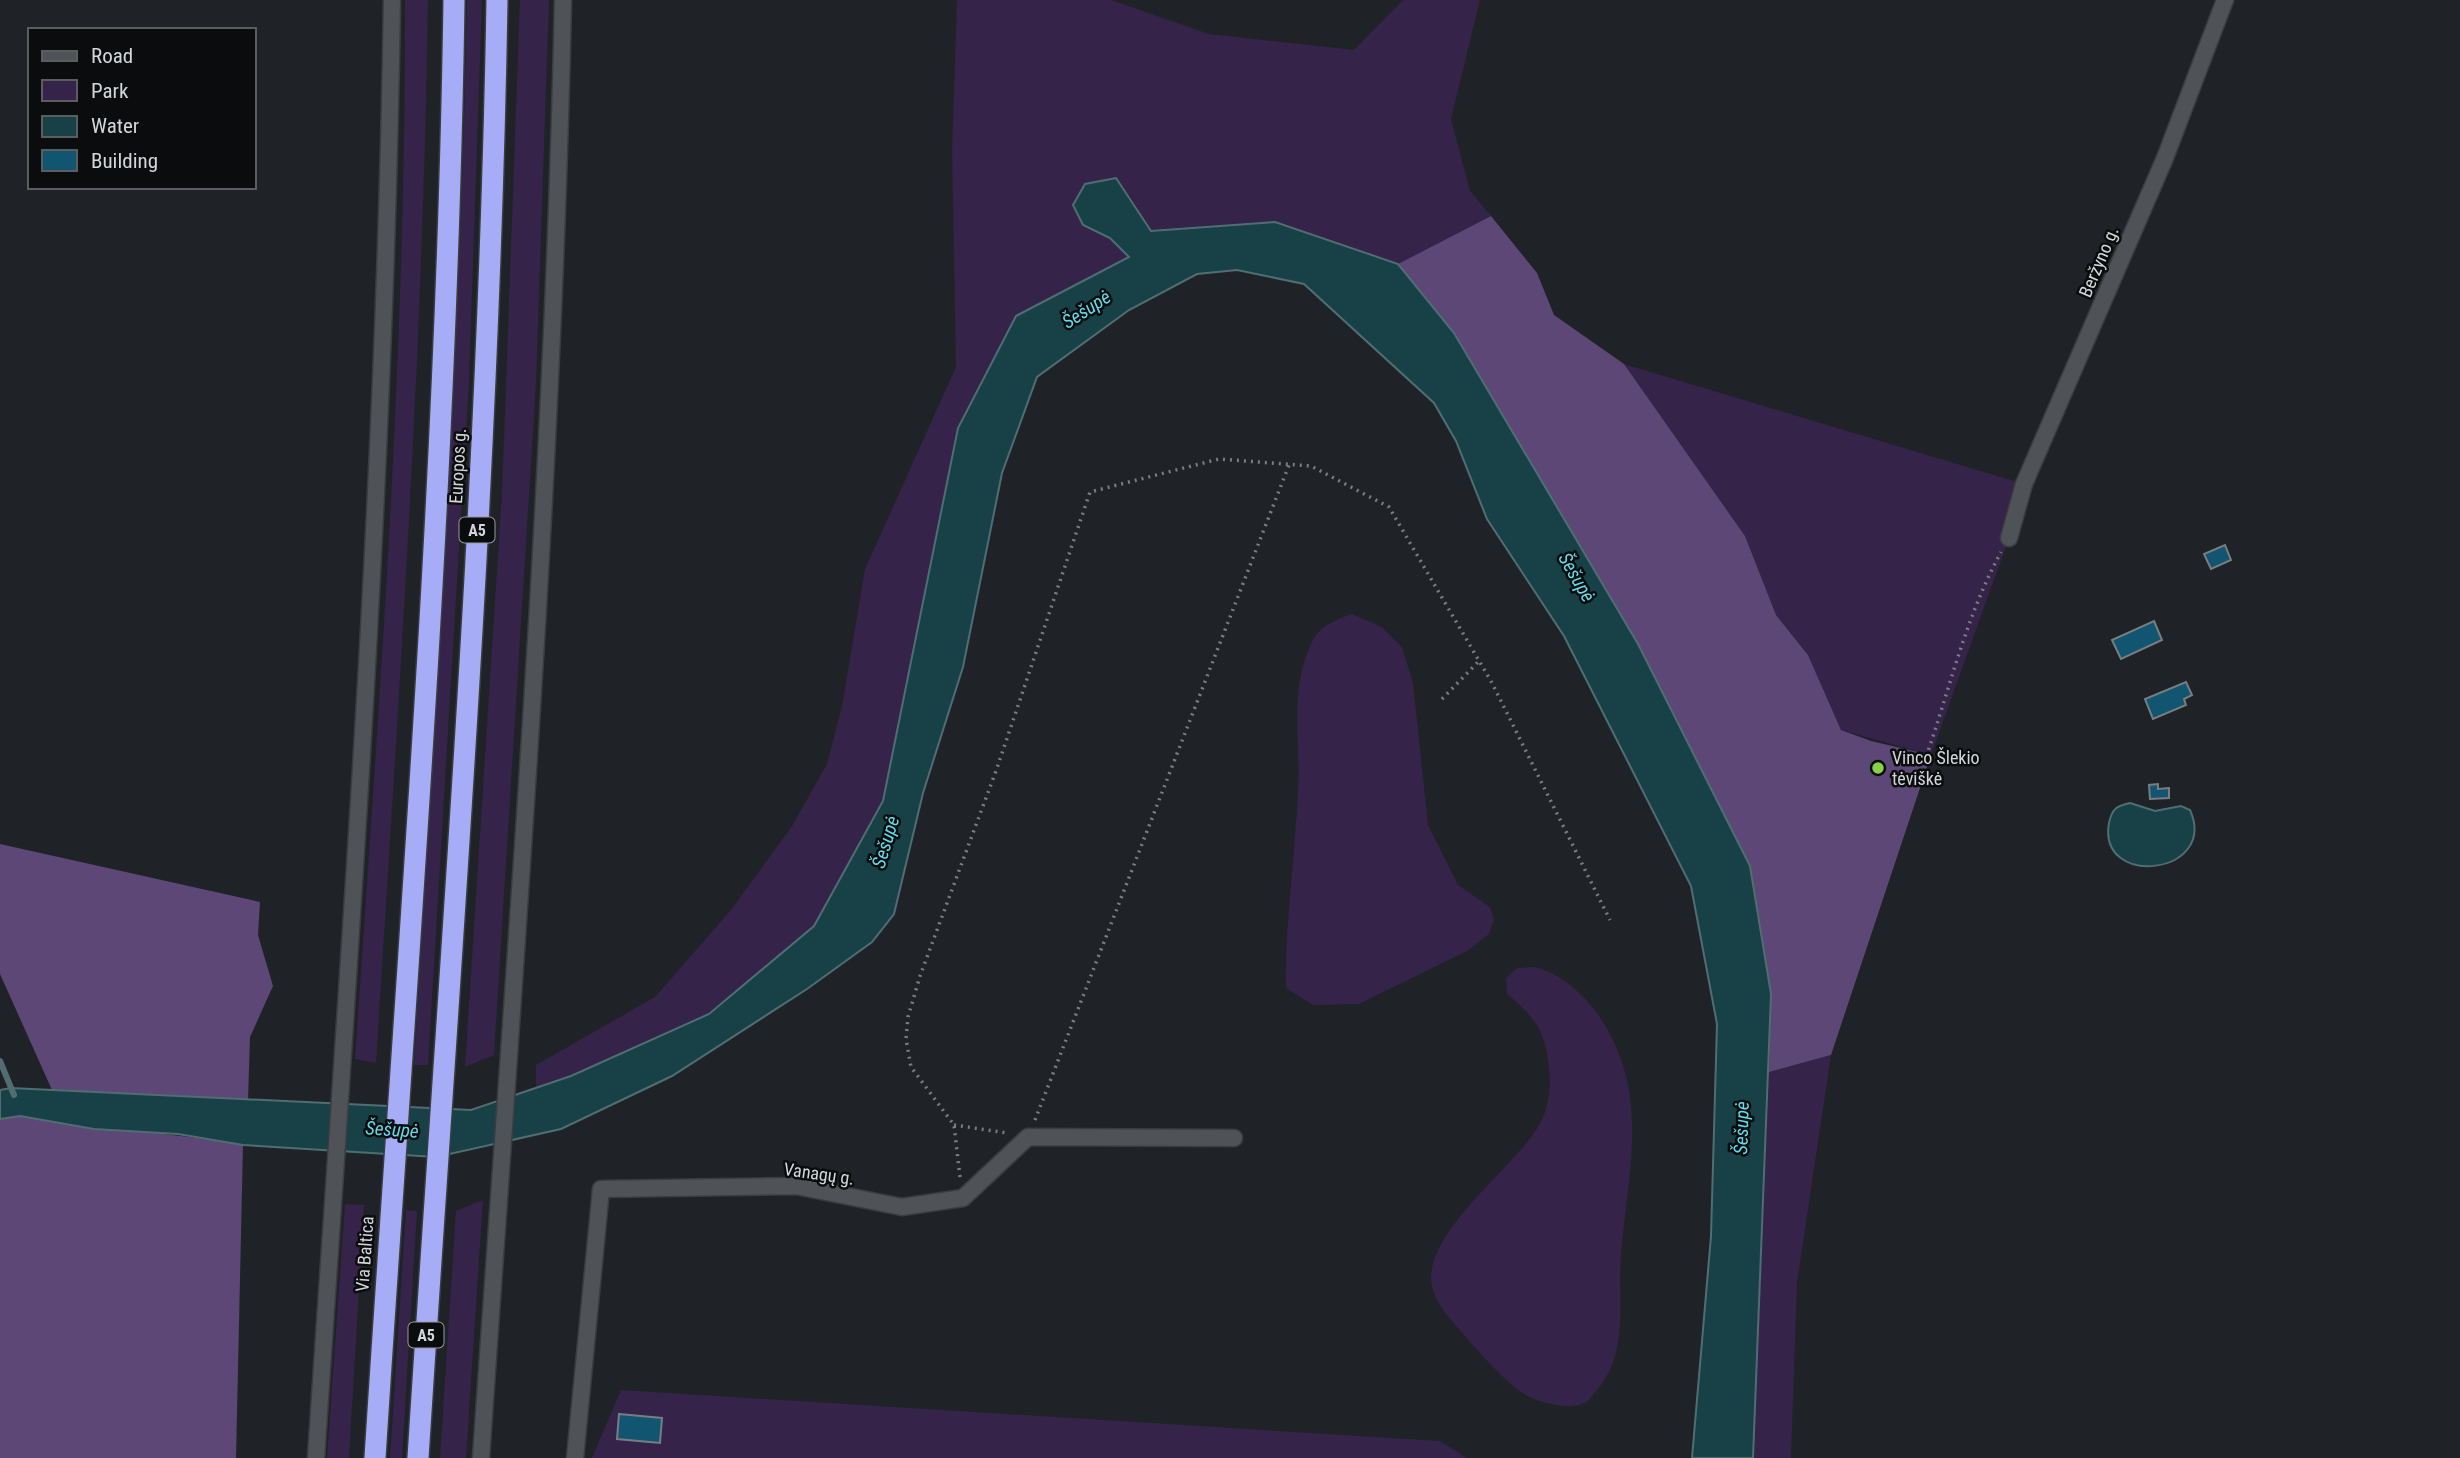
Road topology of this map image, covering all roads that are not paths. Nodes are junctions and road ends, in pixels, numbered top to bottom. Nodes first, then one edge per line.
1 (392, 0) edge
2 (454, 0) edge
3 (497, 0) edge
4 (563, 0) edge
5 (2225, 0) edge
6 (2010, 538) road end
7 (401, 1054) joint
8 (1234, 1138) dead end
9 (316, 1458) edge
10 (375, 1458) edge
11 (418, 1458) edge
12 (481, 1458) edge
13 (575, 1458) edge

1 - 9 street
2 - 7 highway, Europos g. / A5
3 - 11 highway, Europos g. / A5
4 - 12 street
5 - 6 street, Beržyno g.
7 - 10 highway, Via Baltica / A5
8 - 13 street, Vanagų g.

